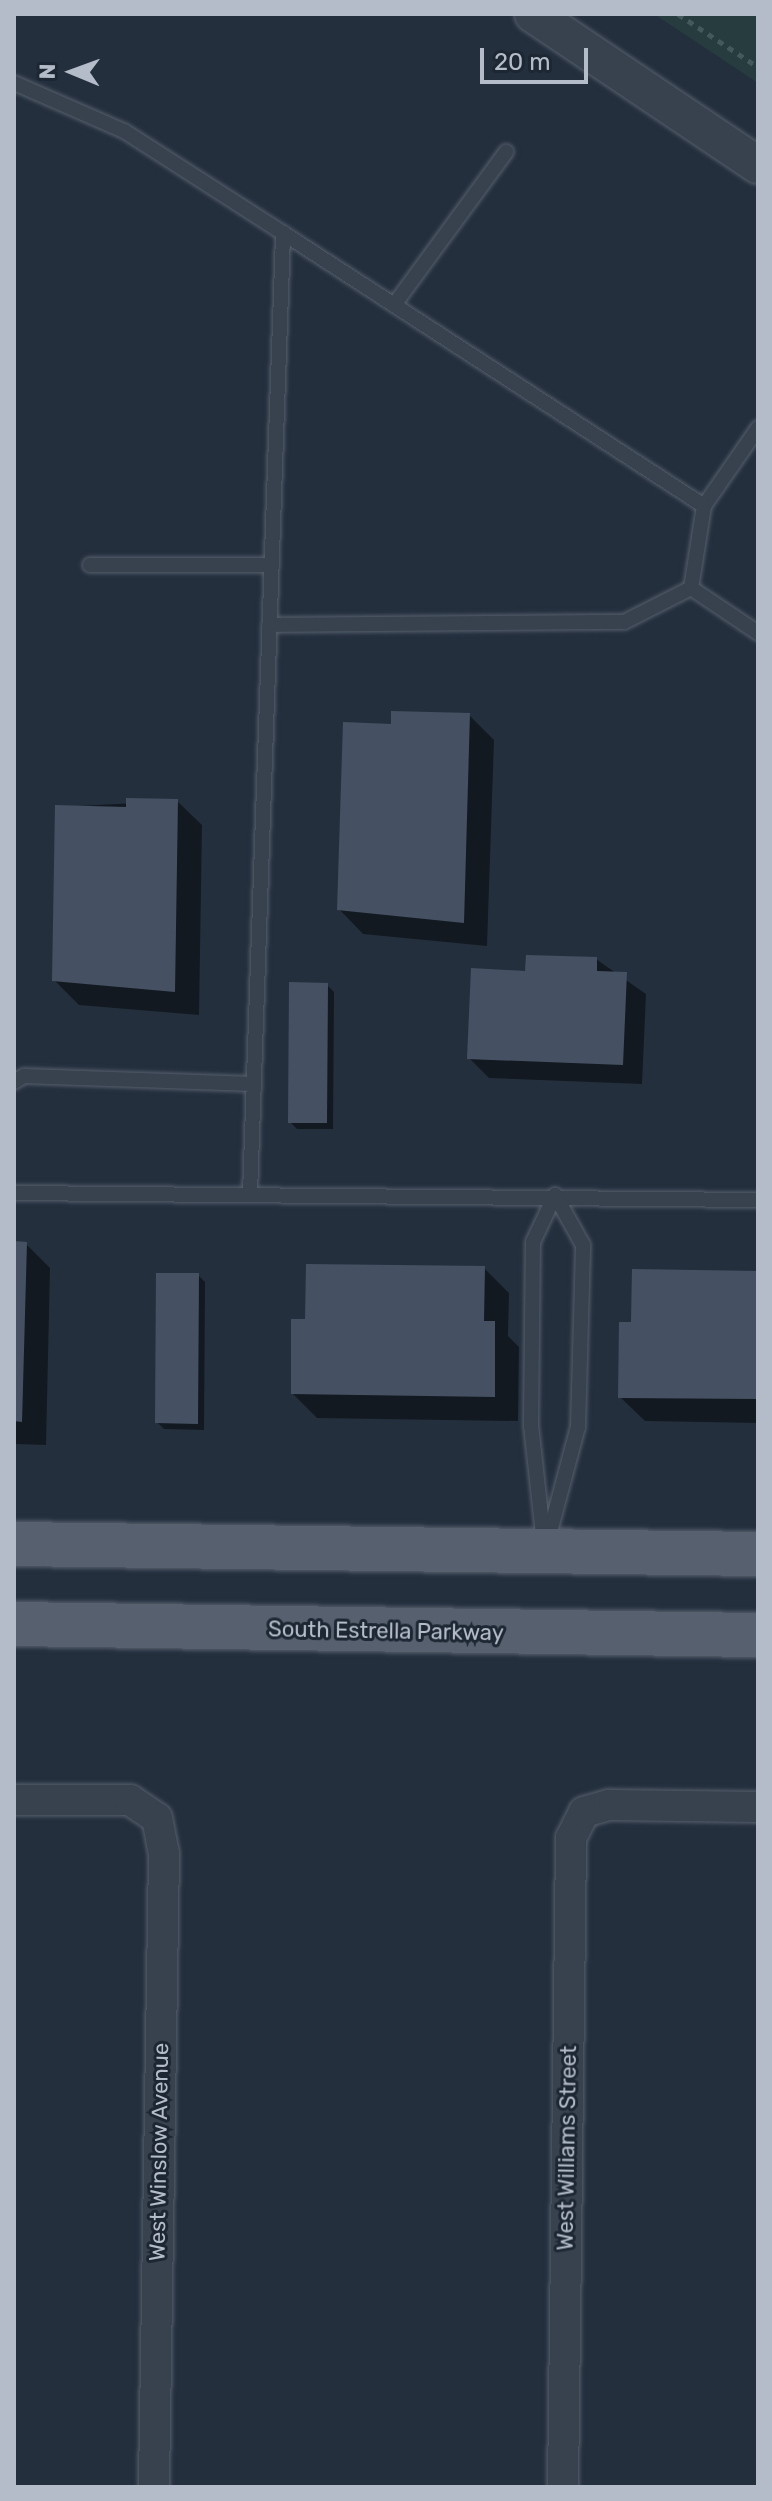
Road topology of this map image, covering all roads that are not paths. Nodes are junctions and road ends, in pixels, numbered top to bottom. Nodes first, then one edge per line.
1 (533, 14) edge
2 (14, 83) edge
3 (506, 152) dead end
4 (758, 165) edge
5 (283, 233) junction
6 (394, 305) junction
7 (758, 428) edge
8 (704, 506) junction
9 (90, 565) dead end
10 (272, 565) junction
11 (691, 588) junction
12 (269, 625) junction
13 (758, 633) edge
14 (14, 1082) edge
15 (254, 1084) junction
16 (14, 1193) edge
17 (250, 1194) junction
18 (555, 1195) junction
19 (758, 1200) edge
20 (14, 1544) edge
21 (545, 1551) junction
22 (758, 1554) edge
23 (14, 1624) edge
24 (758, 1635) edge
25 (14, 1800) edge
26 (758, 1807) edge
27 (154, 2487) edge
28 (563, 2487) edge

1 - 4 street
2 - 5 lane
3 - 6 lane
5 - 6 lane
5 - 10 lane
6 - 8 lane
7 - 8 lane
8 - 11 lane
9 - 10 lane
10 - 12 lane
11 - 12 lane
11 - 13 lane
12 - 15 lane
14 - 15 lane
15 - 17 lane
16 - 17 lane
17 - 18 lane
18 - 19 lane
18 - 21 lane
18 - 21 lane
20 - 21 main road
21 - 22 main road
23 - 24 main road, South Estrella Parkway
25 - 27 street, West Winslow Avenue
26 - 28 street, West Williams Street

